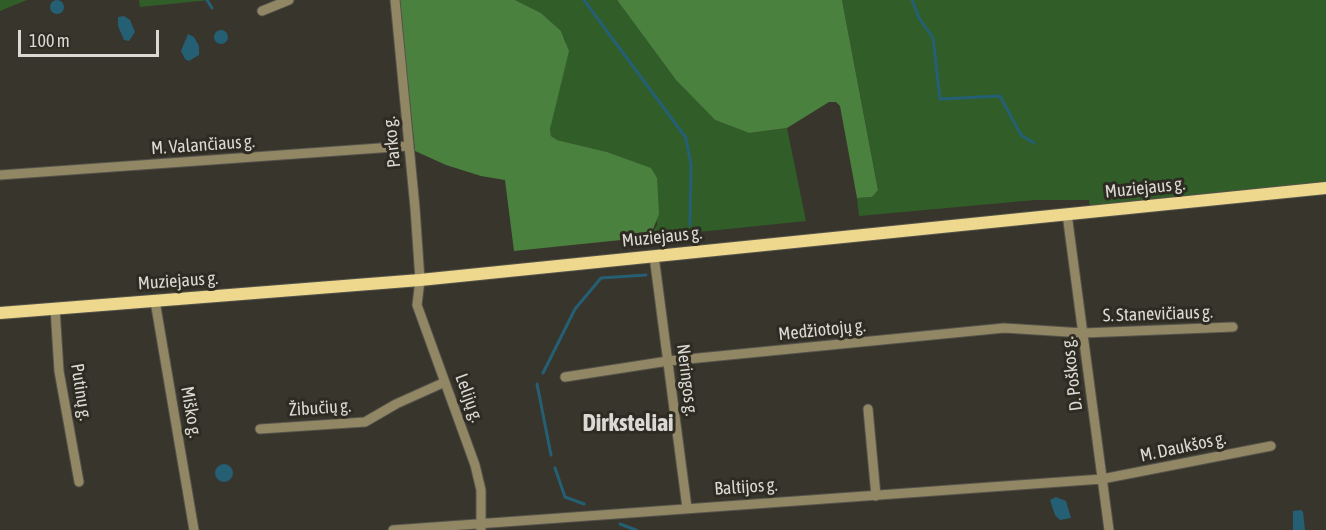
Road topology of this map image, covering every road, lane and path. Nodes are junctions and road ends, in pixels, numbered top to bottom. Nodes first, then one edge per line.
1 (289, 0) edge
2 (395, 0) edge
3 (262, 11) dead end
4 (408, 146) junction
5 (0, 175) edge
6 (1326, 188) edge
7 (1067, 214) junction
8 (654, 256) junction
9 (420, 280) junction
10 (155, 301) junction
11 (55, 308) junction
12 (0, 313) edge
13 (1233, 327) dead end
14 (1084, 333) junction
15 (669, 361) junction
16 (565, 377) dead end
17 (445, 382) junction
18 (868, 409) dead end
19 (260, 429) dead end
20 (1271, 446) dead end
21 (1102, 479) junction
22 (79, 482) dead end
23 (876, 496) junction
24 (687, 508) junction
25 (481, 527) edge
26 (194, 530) edge
27 (393, 530) edge
28 (1109, 530) edge

1 - 3 street
2 - 4 street, Parko g.
4 - 5 street, M. Valančiaus g.
4 - 9 street, Parko g.
6 - 7 main road, Muziejaus g.
7 - 8 main road, Muziejaus g.
7 - 14 street, D. Poškos g.
8 - 9 main road, Muziejaus g.
8 - 15 street, Neringos g.
9 - 10 main road, Muziejaus g.
9 - 17 street, Lelijų g.
10 - 11 main road, Muziejaus g.
10 - 26 street, Miško g.
11 - 12 main road, Muziejaus g.
11 - 22 street, Putinų g.
13 - 14 street, S. Stanevičiaus g.
14 - 15 street, Medžiotojų g.
14 - 21 street, D. Poškos g.
15 - 16 street, Medžiotojų g.
15 - 24 street, Neringos g.
17 - 19 street, Žibučių g.
17 - 25 street, Lelijų g.
18 - 23 street
20 - 21 street, M. Daukšos g.
21 - 23 street, Baltijos g.
21 - 28 street, D. Poškos g.
23 - 24 street, Baltijos g.
24 - 25 street, Baltijos g.
25 - 27 street, Baltijos g.

